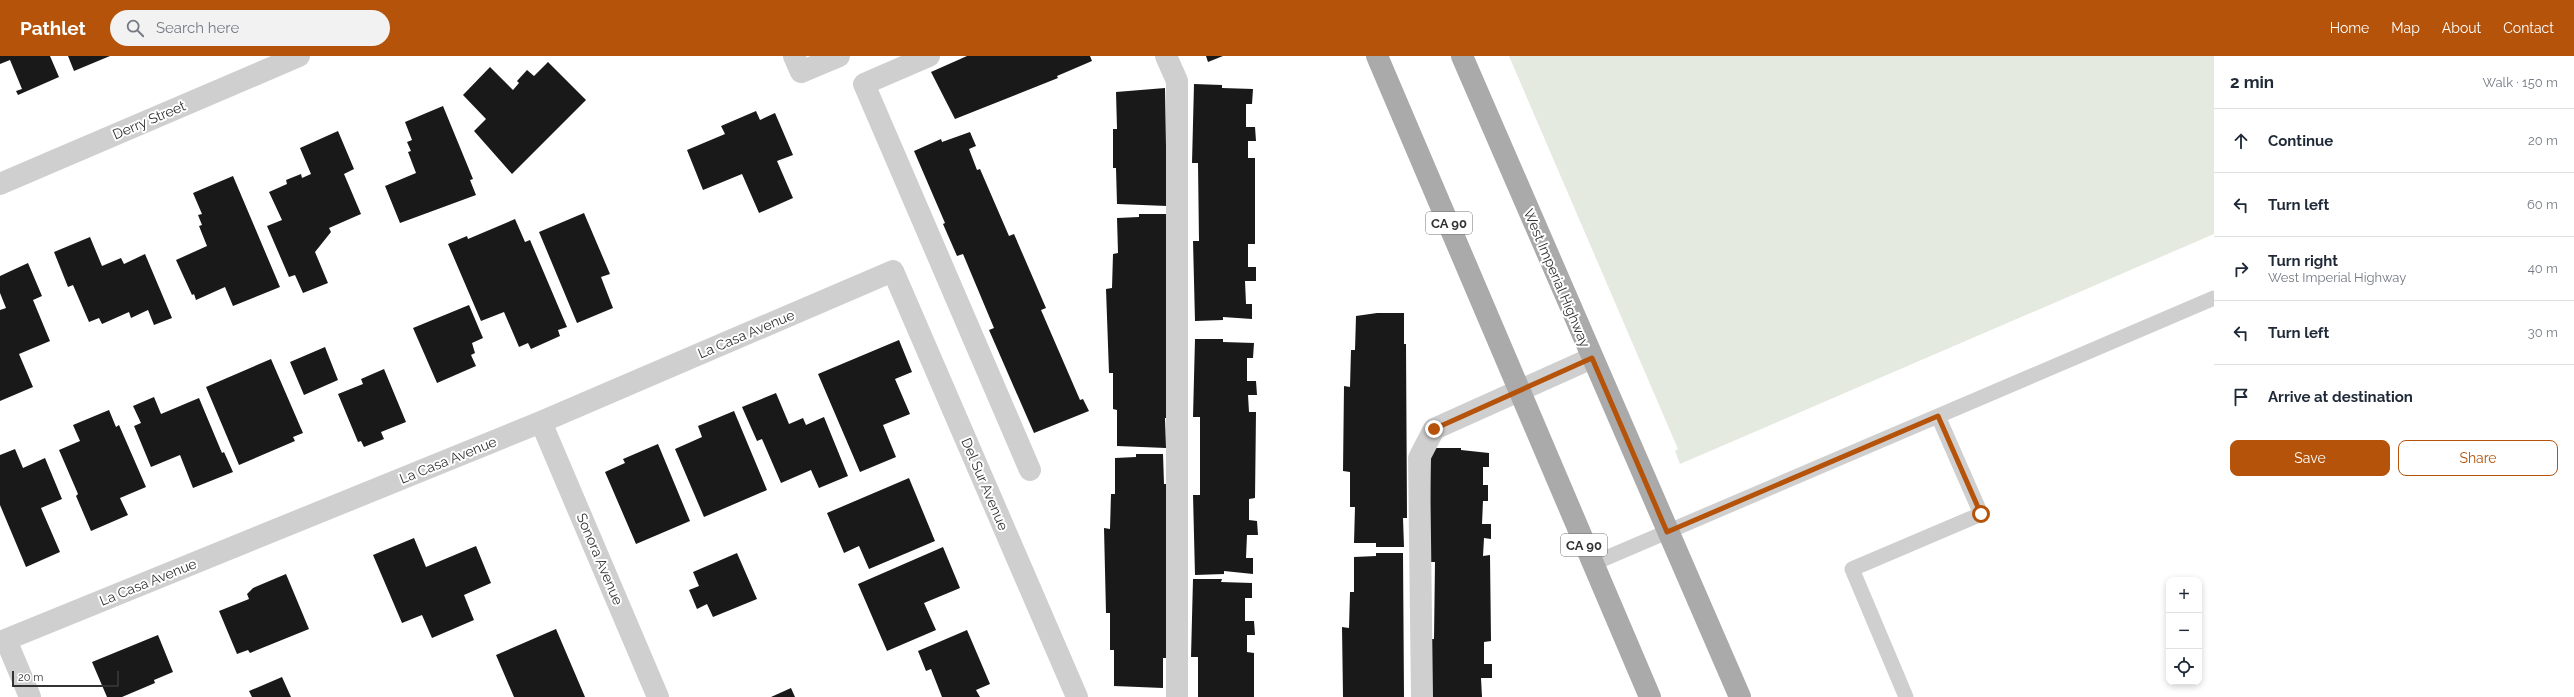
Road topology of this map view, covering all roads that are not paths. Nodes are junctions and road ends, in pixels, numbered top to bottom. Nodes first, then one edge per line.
1 (299, 56) edge
2 (794, 56) edge
3 (839, 56) edge
4 (929, 56) edge
5 (1166, 56) edge
6 (1377, 56) edge
7 (1462, 56) edge
8 (0, 184) edge
9 (893, 271) joint
10 (2214, 298) edge
11 (1592, 358) junction
12 (1520, 391) junction
13 (1938, 416) junction
14 (541, 422) junction
15 (1030, 470) dead end
16 (1667, 532) junction
17 (1592, 564) junction
18 (3, 641) edge
19 (30, 697) edge
20 (658, 697) edge
21 (1077, 697) edge
22 (1177, 697) edge
23 (1422, 697) edge
24 (1650, 697) edge
25 (1740, 697) edge
26 (1906, 697) edge

1 - 8 street, Derry Street
2 - 3 street
4 - 15 street
5 - 22 street
6 - 12 main road, CA 90
7 - 11 main road, West Imperial Highway
9 - 14 street, La Casa Avenue
9 - 21 street, Del Sur Avenue
10 - 13 lane
11 - 12 street
11 - 16 main road, West Imperial Highway
12 - 17 main road, CA 90
12 - 23 street
13 - 16 lane
13 - 26 lane
14 - 18 street, La Casa Avenue
14 - 20 street, Sonora Avenue
16 - 17 lane
16 - 25 main road, West Imperial Highway
17 - 24 main road, CA 90
18 - 19 street

